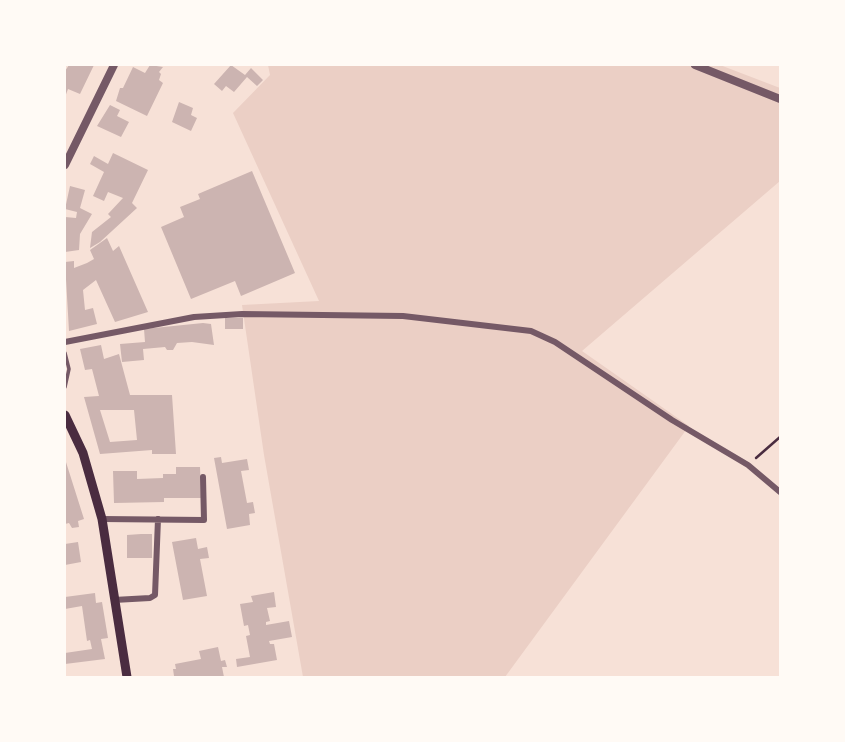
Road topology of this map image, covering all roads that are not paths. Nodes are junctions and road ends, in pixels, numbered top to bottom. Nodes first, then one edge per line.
1 (114, 65) edge
2 (695, 65) edge
3 (780, 99) edge
4 (65, 165) edge
5 (65, 342) edge
6 (65, 353) edge
7 (65, 387) edge
8 (65, 415) edge
9 (203, 477) dead end
10 (780, 492) edge
11 (102, 519) junction
12 (158, 519) junction
13 (114, 600) junction
14 (127, 677) edge

1 - 4 street
2 - 3 street
5 - 10 street
6 - 7 lane
8 - 11 main road
9 - 12 street
11 - 12 street
11 - 13 main road
12 - 13 street
13 - 14 main road

